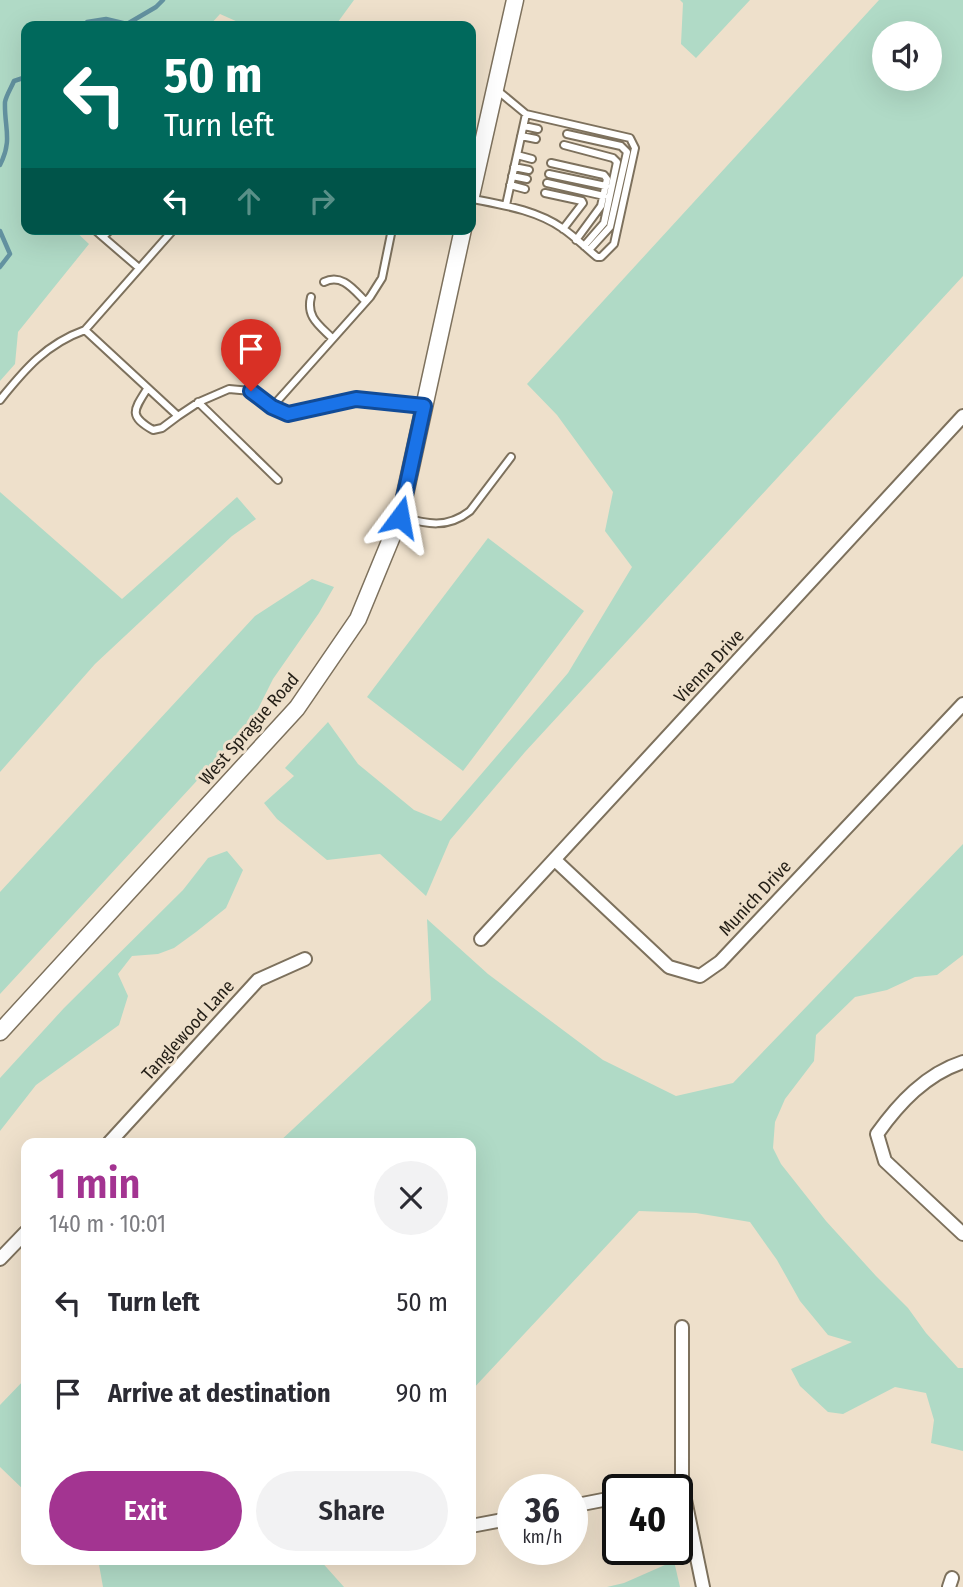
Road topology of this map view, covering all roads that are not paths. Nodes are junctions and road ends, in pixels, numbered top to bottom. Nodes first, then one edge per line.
1 (515, 0) edge
2 (495, 88) junction
3 (526, 114) junction
4 (524, 126) junction
5 (538, 129) dead end
6 (567, 134) dead end
7 (521, 136) junction
8 (536, 139) dead end
9 (564, 145) dead end
10 (517, 155) junction
11 (532, 159) dead end
12 (551, 163) dead end
13 (514, 167) junction
14 (529, 170) dead end
15 (476, 174) edge
16 (549, 174) dead end
17 (512, 176) junction
18 (527, 179) dead end
19 (547, 183) dead end
20 (510, 186) junction
21 (606, 186) junction
22 (525, 188) dead end
23 (545, 193) dead end
24 (604, 196) junction
25 (476, 198) edge
26 (506, 205) junction
27 (563, 229) junction
28 (101, 235) edge
29 (169, 235) edge
30 (391, 235) edge
31 (462, 235) edge
32 (103, 237) joint
33 (576, 240) junction
34 (586, 248) junction
35 (139, 268) junction
36 (324, 282) dead end
37 (311, 297) dead end
38 (365, 301) junction
39 (85, 330) junction
40 (332, 338) junction
41 (147, 389) junction
42 (0, 400) edge
43 (198, 402) junction
44 (424, 406) junction
45 (272, 407) junction
46 (178, 416) junction
47 (963, 416) edge
48 (511, 457) dead end
49 (278, 480) dead end
50 (400, 517) junction
51 (963, 704) edge
52 (555, 860) junction
53 (481, 939) dead end
54 (305, 959) dead end
55 (0, 1031) edge
56 (963, 1062) edge
57 (114, 1138) edge
58 (963, 1234) edge
59 (21, 1236) edge
60 (0, 1259) edge
61 (682, 1327) dead end
62 (682, 1474) edge
63 (497, 1521) edge
64 (476, 1526) edge
65 (693, 1538) edge
66 (703, 1587) edge

1 - 2 street
2 - 3 lane
2 - 15 street
3 - 4 lane
3 - 34 lane
4 - 5 lane
4 - 7 lane
6 - 34 lane
7 - 8 lane
7 - 10 lane
9 - 34 lane
10 - 11 lane
10 - 13 lane
12 - 21 lane
13 - 14 lane
13 - 17 lane
16 - 21 lane
17 - 18 lane
17 - 20 lane
19 - 24 lane
20 - 22 lane
20 - 26 lane
21 - 24 lane
23 - 27 lane
24 - 33 lane
25 - 26 lane
26 - 27 lane
27 - 33 lane
28 - 32 lane
29 - 35 lane
30 - 38 lane
31 - 44 street, West Sprague Road
32 - 35 lane
33 - 34 lane
35 - 39 lane
36 - 38 lane
37 - 40 lane
38 - 40 lane
39 - 41 lane
39 - 42 lane
40 - 45 lane
41 - 46 lane
41 - 46 lane
43 - 45 lane
43 - 46 lane
43 - 49 lane
44 - 45 lane
44 - 50 street, West Sprague Road
47 - 52 street, Vienna Drive
48 - 50 lane
50 - 55 street, West Sprague Road
51 - 52 street, Munich Drive
52 - 53 street, Vienna Drive
54 - 57 street, Tanglewood Lane
56 - 58 street
59 - 60 street
61 - 62 street
63 - 64 street
65 - 66 street

